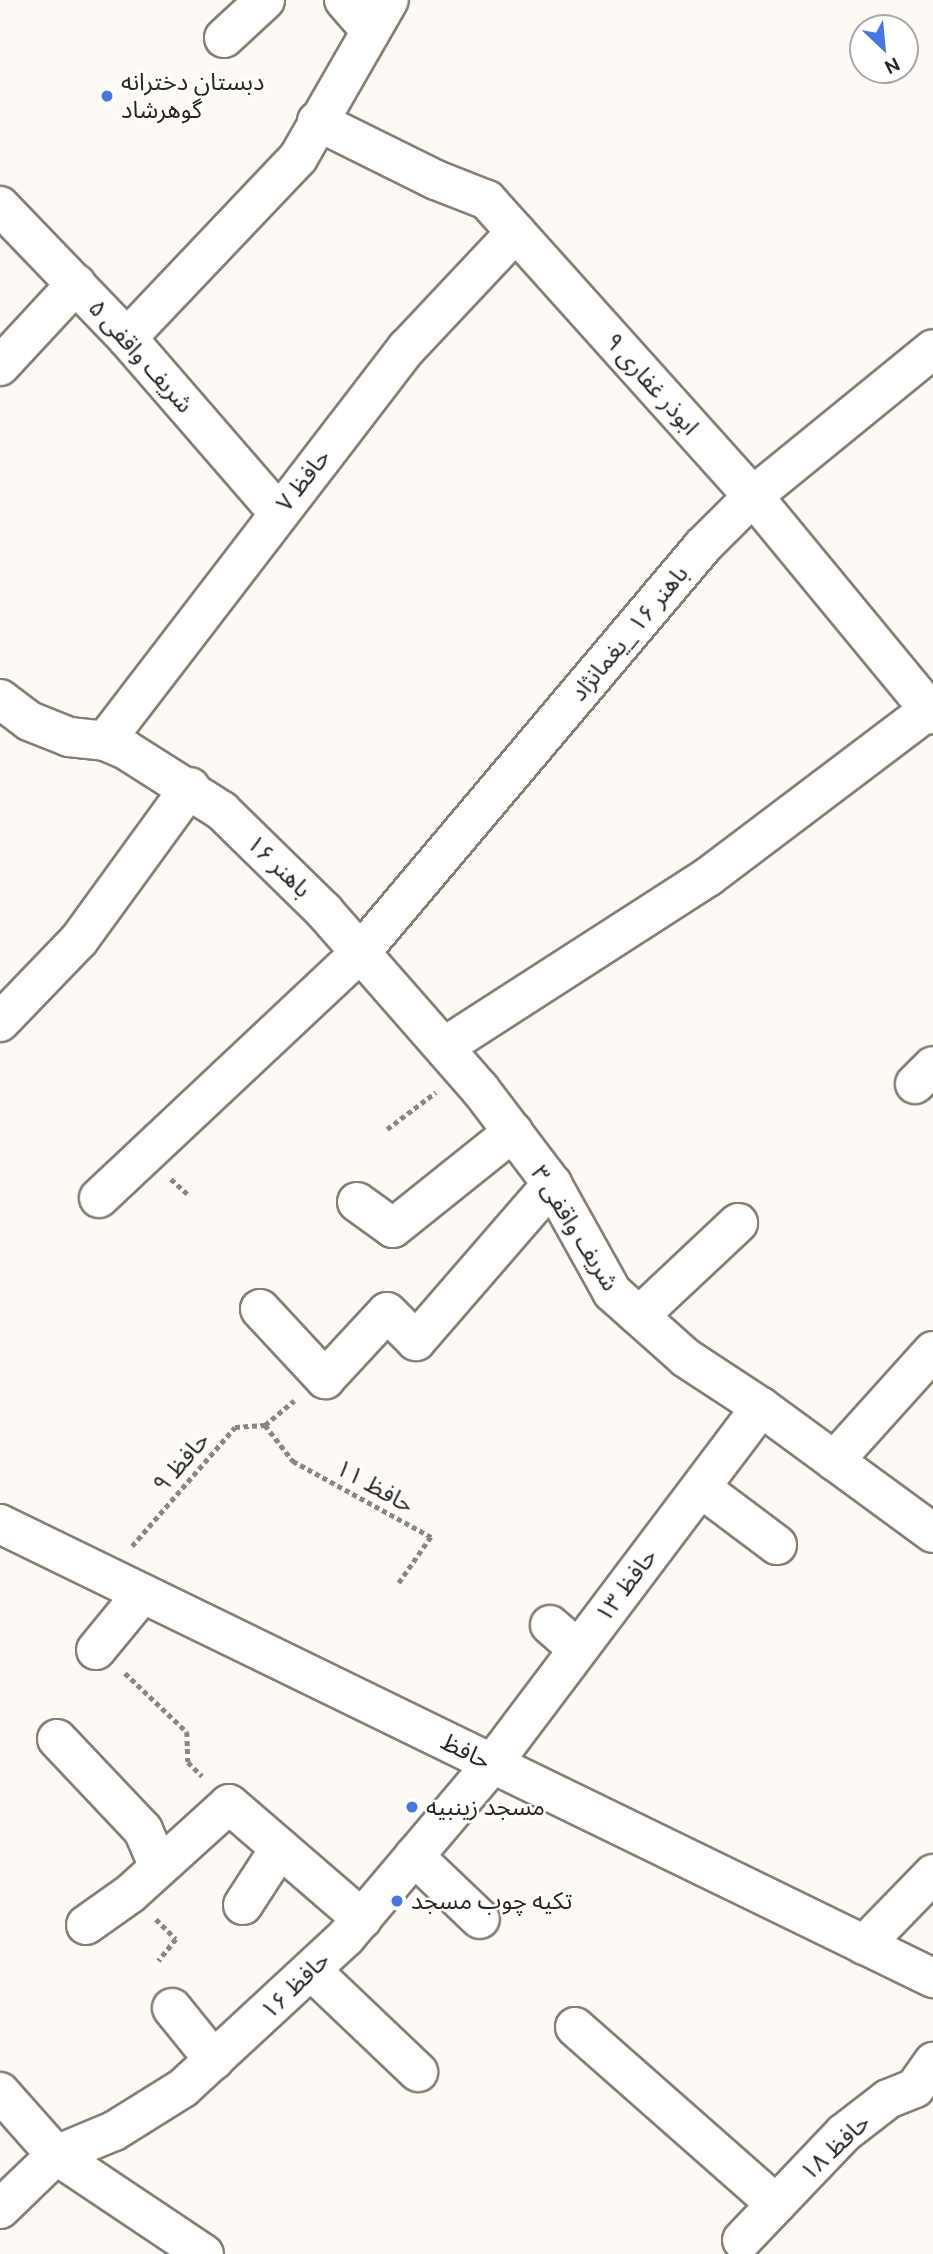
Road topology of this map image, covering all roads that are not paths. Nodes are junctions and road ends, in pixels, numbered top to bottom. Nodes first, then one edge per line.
1 (265, 0) edge
2 (344, 0) edge
3 (380, 15) edge
4 (224, 38) dead end
5 (317, 121) junction
6 (0, 206) edge
7 (516, 232) junction
8 (76, 284) junction
9 (127, 338) junction
10 (933, 349) edge
11 (0, 366) edge
12 (753, 496) junction
13 (277, 511) junction
14 (0, 699) edge
15 (932, 711) edge
16 (105, 741) junction
17 (190, 787) junction
18 (360, 953) junction
19 (0, 1022) edge
20 (454, 1059) junction
21 (513, 1132) junction
22 (552, 1184) junction
23 (99, 1198) dead end
24 (356, 1202) dead end
25 (738, 1223) dead end
26 (260, 1309) dead end
27 (639, 1316) junction
28 (933, 1351) edge
29 (761, 1407) junction
30 (834, 1461) junction
31 (701, 1488) junction
32 (0, 1524) edge
33 (933, 1533) edge
34 (777, 1545) dead end
35 (142, 1594) junction
36 (550, 1625) dead end
37 (578, 1649) junction
38 (96, 1650) dead end
39 (57, 1739) dead end
40 (492, 1764) junction
41 (280, 1848) junction
42 (414, 1856) junction
43 (159, 1867) junction
44 (933, 1874) edge
45 (243, 1905) dead end
46 (362, 1919) junction
47 (480, 1919) dead end
48 (86, 1925) dead end
49 (864, 1945) junction
50 (311, 1970) junction
51 (933, 1978) edge
52 (172, 2008) dead end
53 (575, 2027) dead end
54 (214, 2060) junction
55 (933, 2062) edge
56 (418, 2071) dead end
57 (2, 2094) edge
58 (56, 2155) junction
59 (776, 2204) junction
60 (0, 2209) edge
61 (742, 2241) dead end
62 (202, 2253) edge

1 - 4 street
2 - 3 street
3 - 5 street
5 - 7 street, ابوذر غفاری ۹
5 - 9 street
6 - 8 street, شریف واقفی ۵
7 - 12 street, ابوذر غفاری ۹
7 - 13 street, حافظ ۷
8 - 9 street, شریف واقفی ۵
8 - 11 street
9 - 13 street, شریف واقفی ۵
10 - 12 street, باهنر ۱۶ _یغمانژاد
12 - 15 street, ابوذر غفاری ۹
12 - 18 street, باهنر ۱۶ _یغمانژاد
13 - 16 street, حافظ ۷
14 - 16 street
15 - 20 street
16 - 17 street, باهنر ۱۶
17 - 18 street, باهنر ۱۶
17 - 19 street
18 - 20 street, شریف واقفی ۳
18 - 23 street, باهنر ۱۶ _یغمانژاد
20 - 21 street, شریف واقفی ۳
21 - 22 street, شریف واقفی ۳
21 - 24 street
22 - 26 street
22 - 27 street, شریف واقفی ۳
25 - 27 street
27 - 29 street, شریف واقفی ۳
28 - 30 street
29 - 30 street, شریف واقفی ۳
29 - 31 street, حافظ ۱۳
30 - 33 street, شریف واقفی ۳
31 - 34 street
31 - 37 street, حافظ ۱۳
32 - 35 street, حافظ
35 - 38 street
35 - 40 street, حافظ
36 - 37 street
37 - 40 street, حافظ ۱۳
39 - 43 street
40 - 42 street, حافظ ۱۶
40 - 49 street, حافظ
41 - 43 street
41 - 45 street
41 - 46 street
42 - 46 street, حافظ ۱۶
42 - 47 street
43 - 48 street
44 - 49 street
46 - 50 street, حافظ ۱۶
49 - 51 street, حافظ
50 - 54 street, حافظ ۱۶
50 - 56 street
52 - 54 street
53 - 59 street
54 - 58 street, حافظ ۱۶
55 - 59 street, حافظ ۱۸
57 - 58 street
58 - 60 street, حافظ ۱۶
58 - 62 street
59 - 61 street, حافظ ۱۸

